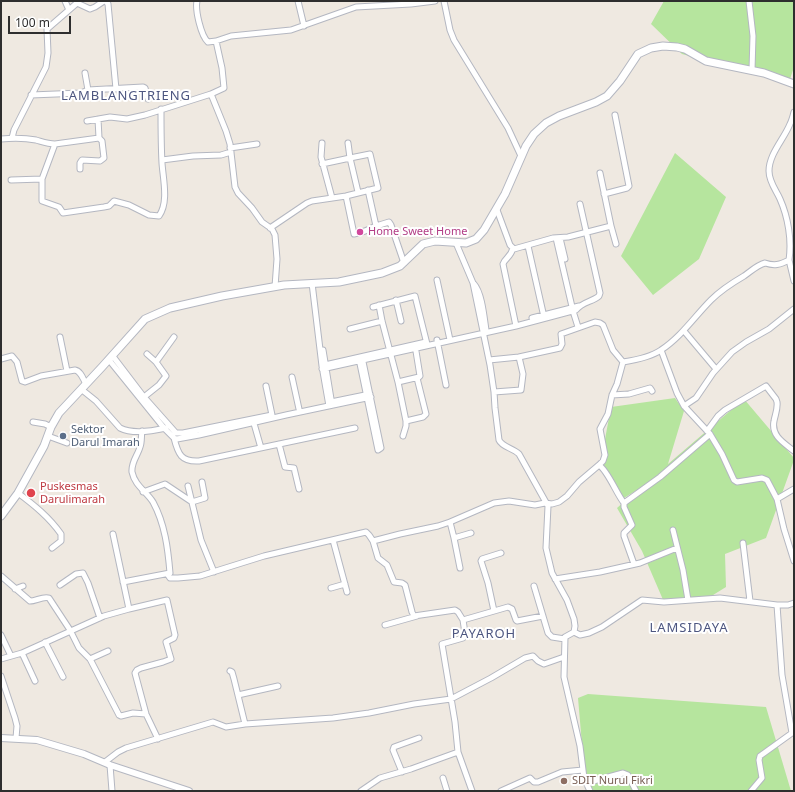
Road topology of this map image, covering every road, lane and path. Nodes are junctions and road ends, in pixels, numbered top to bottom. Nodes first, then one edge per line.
1 (65, 1) edge
2 (105, 1) edge
3 (196, 1) edge
4 (298, 1) edge
5 (435, 1) edge
6 (444, 1) edge
7 (749, 1) edge
8 (77, 2) edge
9 (69, 10) junction
10 (304, 26) junction
11 (216, 41) junction
12 (752, 70) junction
13 (85, 73) dead end
14 (794, 84) edge
15 (116, 88) junction
16 (88, 90) junction
17 (211, 94) junction
18 (31, 96) junction
19 (148, 99) dead end
20 (161, 110) junction
21 (794, 112) edge
22 (615, 115) dead end
23 (98, 119) junction
24 (87, 121) dead end
25 (12, 138) junction
26 (99, 138) junction
27 (1, 139) edge
28 (322, 143) dead end
29 (348, 143) dead end
30 (55, 144) junction
31 (257, 144) dead end
32 (230, 150) junction
33 (521, 156) junction
34 (350, 158) junction
35 (162, 160) junction
36 (322, 164) junction
37 (80, 168) dead end
38 (600, 173) dead end
39 (42, 179) junction
40 (11, 180) dead end
41 (368, 190) junction
42 (358, 192) junction
43 (604, 194) junction
44 (346, 196) junction
45 (332, 198) junction
46 (580, 204) dead end
47 (497, 210) junction
48 (376, 226) junction
49 (611, 226) junction
50 (270, 228) junction
51 (586, 233) junction
52 (558, 238) junction
53 (456, 242) junction
54 (616, 244) dead end
55 (528, 246) junction
56 (513, 248) junction
57 (789, 260) junction
58 (404, 263) junction
59 (437, 280) dead end
60 (794, 281) edge
61 (314, 283) junction
62 (275, 287) junction
63 (396, 300) junction
64 (379, 305) junction
65 (373, 307) dead end
66 (575, 308) junction
67 (794, 309) edge
68 (543, 317) junction
69 (382, 321) junction
70 (401, 321) dead end
71 (516, 324) junction
72 (578, 327) junction
73 (350, 329) dead end
74 (484, 331) junction
75 (684, 331) junction
76 (60, 337) dead end
77 (174, 338) dead end
78 (450, 338) junction
79 (437, 341) junction
80 (427, 343) junction
81 (415, 346) junction
82 (661, 350) junction
83 (391, 351) junction
84 (147, 354) dead end
85 (489, 357) junction
86 (519, 357) junction
87 (110, 358) junction
88 (361, 358) junction
89 (1, 359) edge
90 (156, 362) junction
91 (623, 362) junction
92 (324, 367) junction
93 (716, 369) junction
94 (67, 371) junction
95 (292, 377) dead end
96 (417, 378) junction
97 (398, 382) junction
98 (266, 386) dead end
99 (446, 386) dead end
100 (83, 387) junction
101 (652, 390) dead end
102 (494, 392) junction
103 (612, 395) junction
104 (369, 396) junction
105 (144, 397) junction
106 (330, 404) junction
107 (684, 406) junction
108 (299, 409) junction
109 (272, 415) junction
110 (253, 421) junction
111 (406, 421) junction
112 (33, 422) dead end
113 (50, 427) junction
114 (166, 427) junction
115 (355, 428) dead end
116 (142, 431) junction
117 (708, 432) junction
118 (48, 436) junction
119 (403, 436) dead end
120 (174, 438) junction
121 (67, 443) dead end
122 (279, 444) junction
123 (261, 448) junction
124 (794, 451) edge
125 (598, 465) junction
126 (202, 482) dead end
127 (188, 486) dead end
128 (299, 489) dead end
129 (794, 489) edge
130 (143, 492) junction
131 (18, 493) junction
132 (777, 499) junction
133 (192, 502) junction
134 (545, 503) junction
135 (624, 503) junction
136 (1, 516) edge
137 (450, 522) junction
138 (672, 530) dead end
139 (471, 533) dead end
140 (114, 534) dead end
141 (454, 538) junction
142 (333, 540) junction
143 (373, 541) junction
144 (743, 543) dead end
145 (52, 548) dead end
146 (677, 548) junction
147 (501, 553) dead end
148 (794, 561) edge
149 (634, 564) junction
150 (460, 568) dead end
151 (214, 572) junction
152 (170, 573) junction
153 (1, 576) edge
154 (555, 579) junction
155 (123, 582) junction
156 (345, 584) junction
157 (60, 585) dead end
158 (23, 586) dead end
159 (534, 586) dead end
160 (331, 588) dead end
161 (15, 589) junction
162 (347, 592) dead end
163 (688, 600) junction
164 (750, 601) junction
165 (794, 602) edge
166 (777, 605) junction
167 (129, 609) junction
168 (494, 611) junction
169 (417, 616) junction
170 (543, 616) junction
171 (100, 618) junction
172 (463, 620) junction
173 (385, 625) dead end
174 (70, 630) junction
175 (574, 632) junction
176 (1, 635) edge
177 (565, 637) junction
178 (45, 642) junction
179 (108, 651) dead end
180 (22, 653) junction
181 (10, 656) junction
182 (564, 656) junction
183 (1, 659) edge
184 (90, 659) junction
185 (230, 671) dead end
186 (1, 676) edge
187 (63, 677) dead end
188 (35, 681) dead end
189 (278, 686) dead end
190 (238, 695) junction
191 (451, 699) junction
192 (146, 714) junction
193 (245, 724) junction
194 (1, 738) edge
195 (16, 738) junction
196 (158, 738) junction
197 (419, 738) dead end
198 (458, 752) junction
199 (108, 763) junction
200 (583, 770) junction
201 (402, 772) junction
202 (443, 778) dead end
203 (586, 783) junction
204 (172, 788) edge
205 (514, 789) edge
206 (112, 791) edge
207 (189, 791) edge
208 (360, 791) edge
209 (447, 791) edge
210 (472, 791) edge
211 (501, 791) edge
212 (590, 791) edge
213 (636, 791) edge
214 (751, 791) edge

1 - 9 street
2 - 8 street
2 - 15 street
3 - 11 street
4 - 10 street
5 - 10 street
6 - 33 street
7 - 12 street
8 - 9 street
9 - 18 street
10 - 11 street
11 - 17 street
12 - 14 main road
12 - 33 main road
13 - 16 street
15 - 16 street
15 - 19 street
16 - 18 street
17 - 20 street
17 - 32 street
18 - 25 street
20 - 23 street
20 - 35 street
21 - 57 street
22 - 43 street
23 - 24 street
23 - 26 street
25 - 27 street
25 - 30 street
26 - 30 street
26 - 37 street
28 - 36 street
29 - 34 street
30 - 39 street
31 - 32 street
32 - 35 street
32 - 50 street
33 - 47 main road
34 - 36 street
34 - 41 street
34 - 42 street
35 - 39 street
36 - 45 street
38 - 43 street
39 - 40 street
41 - 42 street
41 - 48 street
42 - 44 street
43 - 49 street
44 - 45 street
44 - 48 street
45 - 50 street
46 - 51 street
47 - 53 main road
47 - 56 street
48 - 58 street
49 - 51 street
49 - 54 street
50 - 62 street
51 - 52 street
51 - 66 street
52 - 55 street
52 - 66 street
53 - 58 main road
53 - 74 street
55 - 56 street
55 - 68 street
56 - 71 street
57 - 60 street
57 - 75 street
58 - 61 main road
59 - 78 street
61 - 62 main road
61 - 92 street
62 - 87 main road
63 - 64 street
63 - 70 street
63 - 80 street
64 - 65 street
64 - 69 street
66 - 68 street
66 - 72 street
67 - 93 street
68 - 71 street
69 - 73 street
69 - 83 street
71 - 74 street
72 - 86 street
72 - 91 street
74 - 78 street
74 - 85 street
75 - 82 street
75 - 93 street
76 - 94 street
77 - 90 street
78 - 79 street
79 - 80 street
79 - 99 street
80 - 81 street
81 - 83 street
81 - 96 street
82 - 91 street
82 - 107 street
83 - 88 street
83 - 97 street
84 - 90 street
85 - 86 street
85 - 102 street
86 - 102 street
87 - 100 main road
87 - 105 street
87 - 114 street
88 - 92 street
88 - 104 street
89 - 94 street
90 - 105 street
91 - 103 street
92 - 106 street
93 - 107 street
94 - 100 street
95 - 108 street
96 - 97 street
96 - 111 street
97 - 111 street
98 - 109 street
100 - 113 main road
100 - 116 street
101 - 103 street
102 - 134 street
103 - 125 street
104 - 104 street
104 - 106 street
105 - 114 street
106 - 108 street
106 - 110 street
107 - 117 street
108 - 109 street
109 - 110 street
110 - 114 street
110 - 120 street
110 - 123 street
111 - 119 street
112 - 113 street
113 - 118 main road
114 - 116 street
114 - 120 street
115 - 122 street
116 - 130 street
117 - 124 street
117 - 132 street
117 - 135 street
118 - 121 street
118 - 131 main road
120 - 123 street
122 - 123 street
122 - 128 street
125 - 134 street
125 - 135 street
126 - 133 street
127 - 133 street
129 - 132 street
130 - 133 street
130 - 152 street
131 - 136 main road
131 - 145 street
132 - 148 street
133 - 151 street
134 - 137 street
134 - 154 street
135 - 149 street
137 - 141 street
137 - 143 street
138 - 146 street
139 - 141 street
140 - 155 street
141 - 150 street
142 - 143 street
142 - 151 street
142 - 156 street
143 - 169 street
144 - 164 street
146 - 149 street
146 - 163 street
147 - 168 street
149 - 154 street
151 - 152 street
152 - 155 street
153 - 161 street
154 - 175 street
155 - 167 street
156 - 160 street
156 - 162 street
157 - 171 street
158 - 161 street
159 - 170 street
161 - 174 street
163 - 164 street
163 - 175 street
164 - 166 street
165 - 166 street
166 - 214 street
167 - 171 street
167 - 192 street
168 - 170 street
168 - 172 street
169 - 172 street
169 - 173 street
170 - 177 street
171 - 174 street
172 - 191 street
174 - 178 street
174 - 184 street
175 - 177 street
176 - 181 street
177 - 182 street
178 - 180 street
178 - 187 street
179 - 184 street
180 - 181 street
180 - 188 street
181 - 183 street
182 - 191 street
182 - 200 street
184 - 192 street
185 - 190 street
186 - 195 street
189 - 190 street
190 - 193 street
191 - 193 street
191 - 198 street
192 - 196 street
193 - 196 street
194 - 195 street
195 - 199 street
196 - 199 street
197 - 201 street
198 - 201 street
198 - 210 street
199 - 204 street
199 - 206 street
200 - 203 street
200 - 205 street
201 - 208 street
202 - 209 street
203 - 212 street
203 - 213 street
204 - 207 street
205 - 211 street

